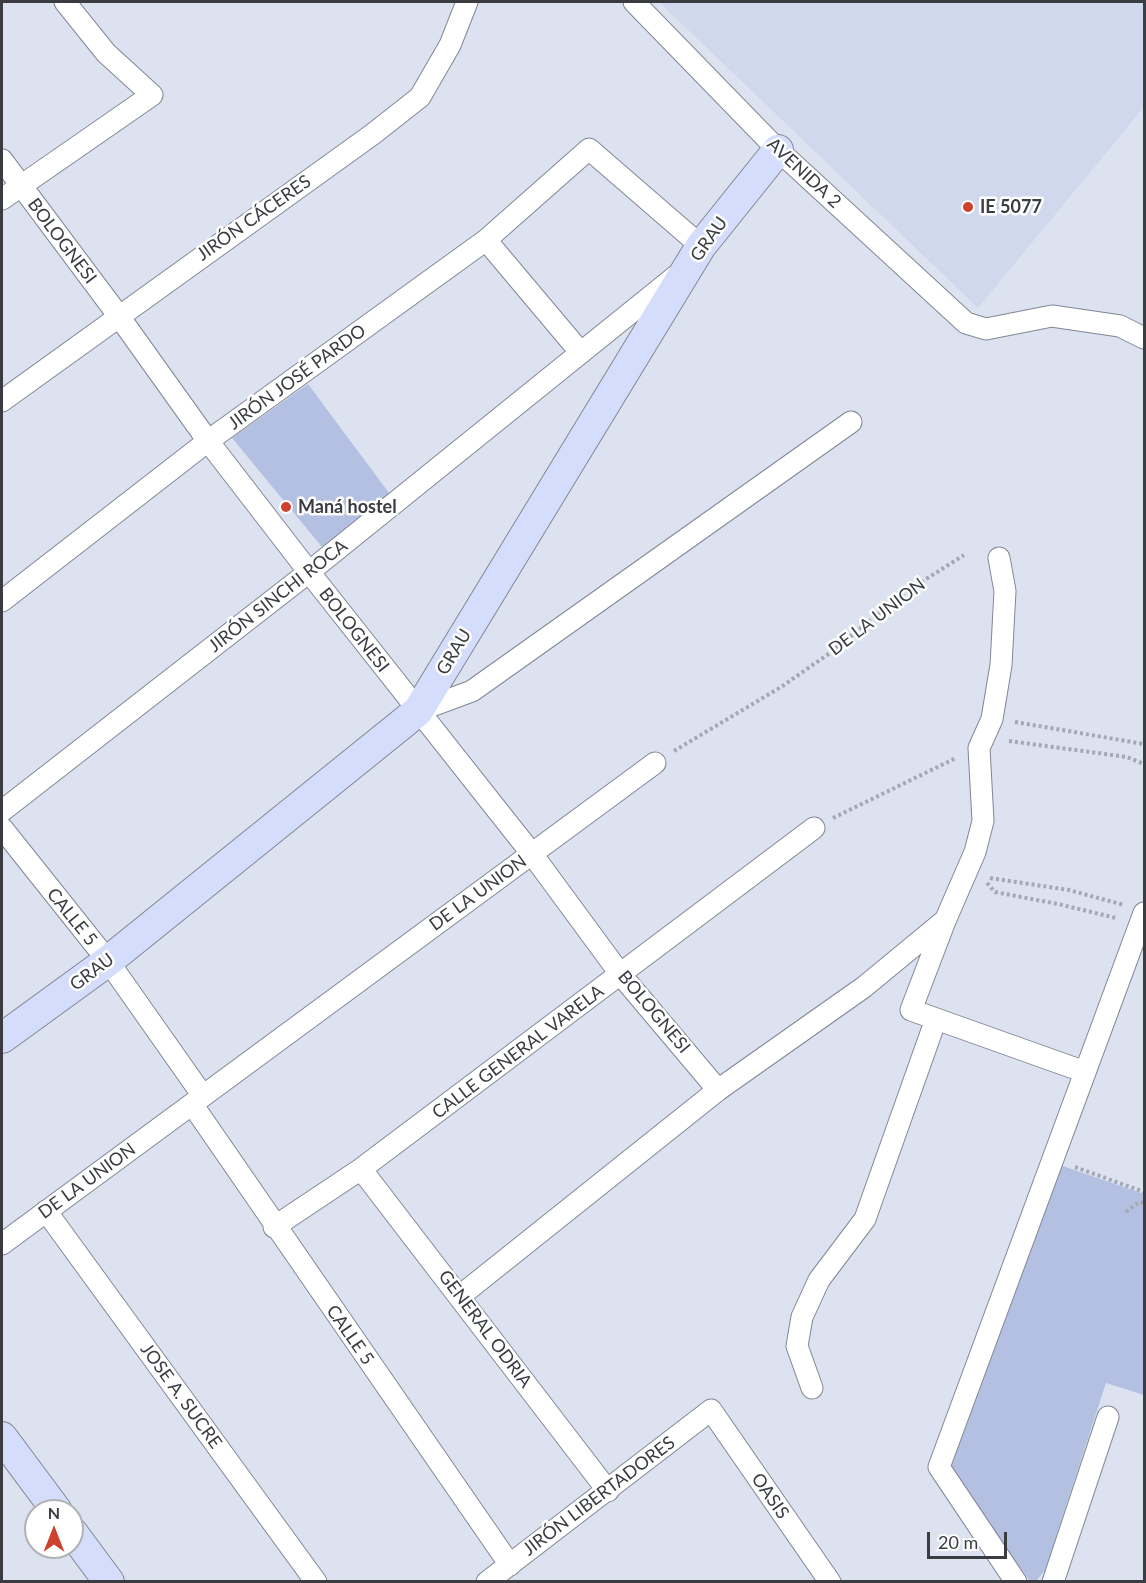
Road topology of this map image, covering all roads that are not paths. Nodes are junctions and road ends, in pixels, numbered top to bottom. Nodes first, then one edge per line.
1 (65, 2) edge
2 (468, 2) edge
3 (634, 2) edge
4 (778, 150) junction
5 (2, 160) edge
6 (19, 186) junction
7 (2, 199) edge
8 (486, 240) junction
9 (696, 255) junction
10 (118, 315) junction
11 (1144, 338) edge
12 (581, 353) junction
13 (2, 401) edge
14 (851, 422) dead end
15 (208, 441) junction
16 (999, 558) dead end
17 (309, 572) junction
18 (2, 601) edge
19 (418, 711) junction
20 (655, 763) road end
21 (2, 811) edge
22 (2, 828) edge
23 (814, 828) road end
24 (532, 854) junction
25 (1140, 915) edge
26 (945, 921) junction
27 (108, 961) junction
28 (621, 975) junction
29 (936, 1019) junction
30 (2, 1038) edge
31 (1084, 1072) junction
32 (718, 1090) junction
33 (197, 1100) junction
34 (361, 1168) junction
35 (46, 1211) junction
36 (274, 1227) junction
37 (2, 1244) edge
38 (460, 1296) junction
39 (812, 1388) dead end
40 (711, 1410) joint
41 (1108, 1417) dead end
42 (2, 1437) edge
43 (608, 1491) junction
44 (48, 1499) edge
45 (84, 1548) edge
46 (510, 1564) junction
47 (109, 1581) edge
48 (316, 1581) edge
49 (486, 1581) edge
50 (830, 1581) edge
51 (1016, 1581) edge
52 (1053, 1581) edge

1 - 6 street
2 - 10 street, JIRÓN CÁCERES
3 - 4 street, AVENIDA 2
4 - 9 street, GRAU
4 - 11 street, AVENIDA 2
5 - 6 street, BOLOGNESI
6 - 7 street
6 - 10 street, BOLOGNESI
8 - 9 street, JIRÓN JOSÉ PARDO
8 - 12 street
8 - 15 street, JIRÓN JOSÉ PARDO
9 - 12 street, JIRÓN SINCHI ROCA
9 - 19 street, GRAU
10 - 13 street, JIRÓN CÁCERES
10 - 15 street, BOLOGNESI
12 - 17 street, JIRÓN SINCHI ROCA
14 - 19 street
15 - 17 street, BOLOGNESI
15 - 18 street, JIRÓN JOSÉ PARDO
16 - 26 street
17 - 19 street, BOLOGNESI
17 - 21 street, JIRÓN SINCHI ROCA
19 - 24 street, BOLOGNESI
19 - 27 street, GRAU
20 - 24 street, DE LA UNION
22 - 27 street, CALLE 5
23 - 28 street, CALLE GENERAL VARELA
24 - 28 street, BOLOGNESI
24 - 33 street, DE LA UNION
25 - 31 street
26 - 29 street
26 - 32 street
27 - 30 street, GRAU
27 - 33 street, CALLE 5
28 - 32 street, BOLOGNESI
28 - 34 street, CALLE GENERAL VARELA
29 - 31 street
29 - 39 street
31 - 51 street
32 - 38 street
33 - 35 street, DE LA UNION
33 - 36 street, CALLE 5
34 - 36 street, CALLE GENERAL VARELA
34 - 38 street, GENERAL ODRIA
35 - 37 street, DE LA UNION
35 - 48 street, JOSE A. SUCRE
36 - 46 street, CALLE 5
38 - 43 street, GENERAL ODRIA
40 - 43 street, JIRÓN LIBERTADORES
40 - 50 street, OASIS
41 - 52 street
42 - 44 street
43 - 46 street, JIRÓN LIBERTADORES
45 - 47 street
46 - 49 street, JIRÓN LIBERTADORES

